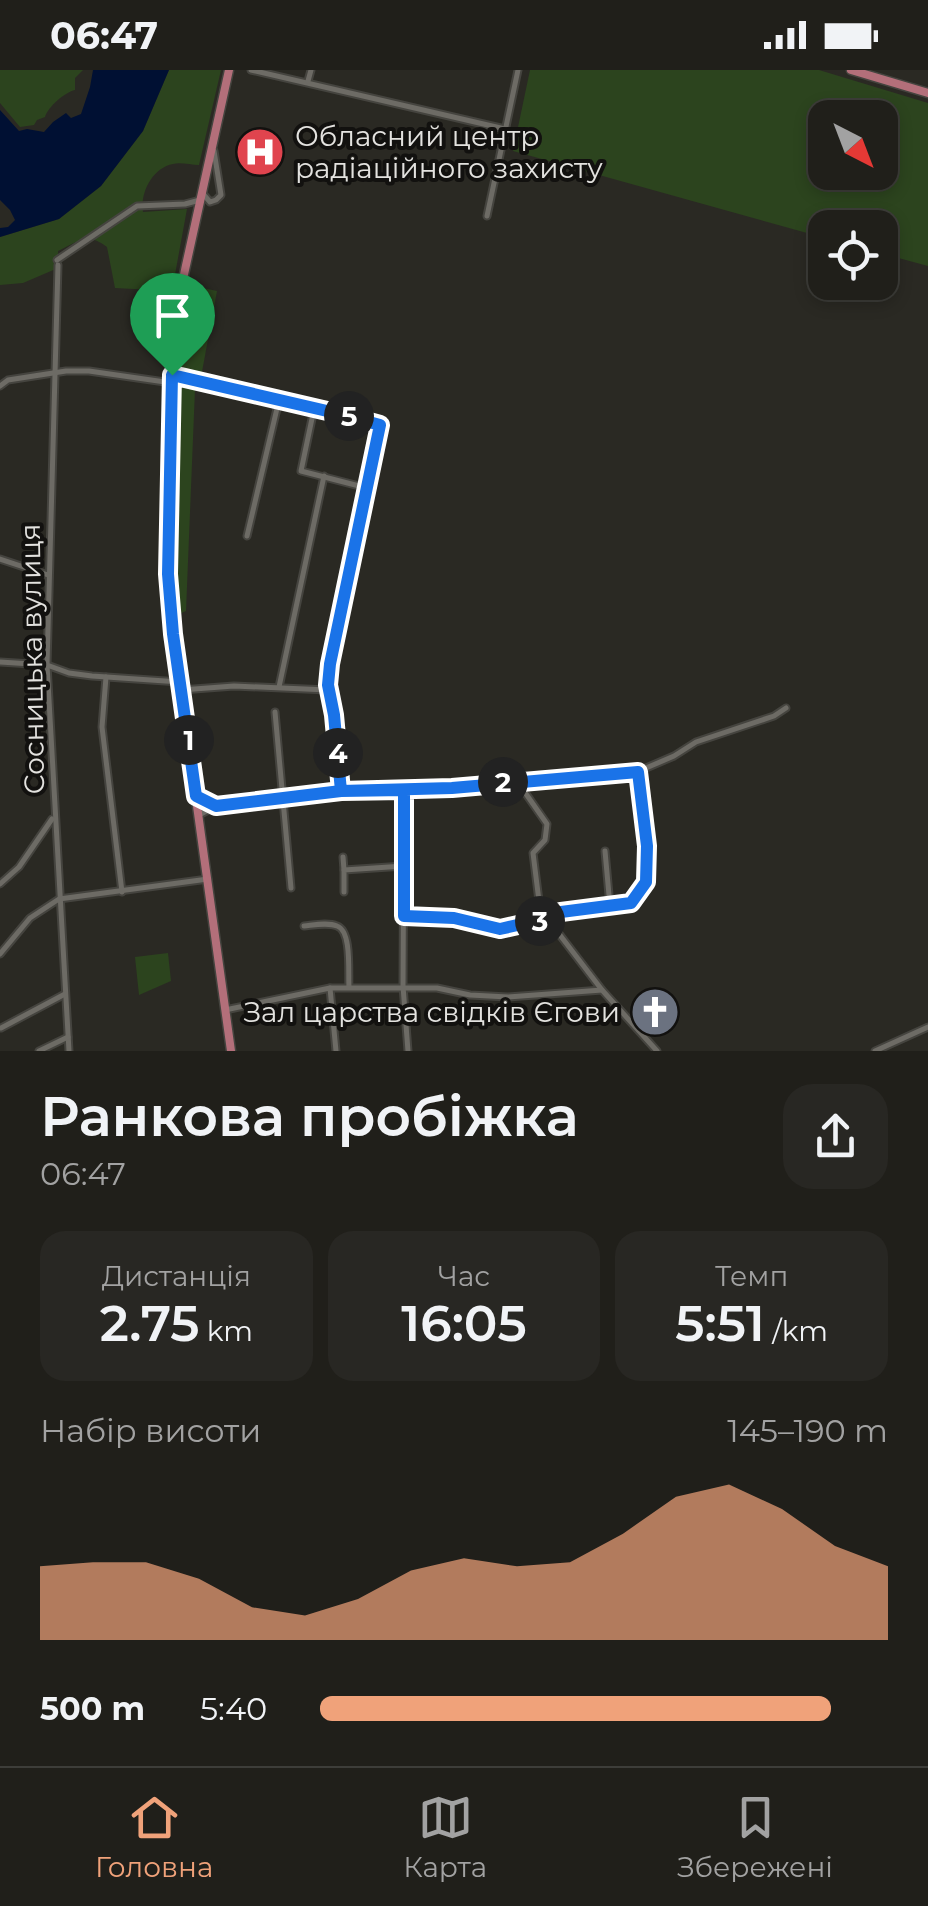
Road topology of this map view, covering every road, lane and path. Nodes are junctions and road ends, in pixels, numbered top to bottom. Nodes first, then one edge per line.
1 (229, 70) edge
2 (252, 70) edge
3 (311, 70) edge
4 (518, 70) edge
5 (851, 70) edge
6 (308, 82) junction
7 (928, 94) edge
8 (505, 128) junction
9 (213, 145) junction
10 (201, 196) junction
11 (487, 216) dead end
12 (55, 372) junction
13 (172, 379) junction
14 (0, 386) edge
15 (279, 400) junction
16 (315, 408) junction
17 (324, 476) junction
18 (367, 488) junction
19 (247, 536) dead end
20 (0, 559) edge
21 (48, 574) junction
22 (0, 662) edge
23 (47, 665) junction
24 (106, 677) junction
25 (180, 686) junction
26 (279, 686) junction
27 (329, 690) junction
28 (786, 708) dead end
29 (276, 712) dead end
30 (638, 772) junction
31 (516, 781) junction
32 (404, 790) junction
33 (341, 791) junction
34 (196, 796) junction
35 (283, 798) junction
36 (216, 806) junction
37 (199, 815) junction
38 (54, 816) junction
39 (606, 851) dead end
40 (343, 858) dead end
41 (404, 866) junction
42 (344, 870) junction
43 (208, 879) junction
44 (0, 884) edge
45 (291, 888) dead end
46 (122, 892) junction
47 (344, 892) dead end
48 (59, 900) junction
49 (610, 906) junction
50 (404, 916) junction
51 (549, 918) junction
52 (304, 926) dead end
53 (0, 954) edge
54 (403, 986) junction
55 (330, 988) junction
56 (349, 988) junction
57 (602, 990) junction
58 (65, 994) junction
59 (226, 1010) junction
60 (928, 1027) edge
61 (1, 1028) edge
62 (68, 1038) junction
63 (39, 1051) edge
64 (69, 1051) edge
65 (231, 1051) edge
66 (336, 1051) edge
67 (408, 1051) edge
68 (656, 1051) edge
69 (875, 1051) edge

1 - 9 main road
2 - 6 street
3 - 6 street
4 - 8 street
5 - 7 main road
6 - 8 street
8 - 11 street
9 - 10 main road
9 - 10 street
10 - 12 street, Сосницька вулиця
10 - 13 main road
12 - 13 street
12 - 14 street
12 - 21 street, Сосницька вулиця
13 - 15 street
13 - 25 main road
15 - 16 street
15 - 19 street
16 - 17 street
16 - 18 street
17 - 18 street
17 - 26 street
18 - 27 street
20 - 21 street
21 - 23 street, Сосницька вулиця
22 - 23 street
23 - 24 street
23 - 38 street, Сосницька вулиця
24 - 25 street
24 - 46 street
25 - 26 street
25 - 34 main road
26 - 27 street
27 - 33 street
28 - 30 street
29 - 35 street
30 - 31 street
30 - 49 street
31 - 32 street
31 - 51 street
32 - 33 street
32 - 41 street
33 - 35 street
34 - 36 street
34 - 37 main road
35 - 36 street
35 - 45 street
36 - 37 street
37 - 43 main road
38 - 44 street
38 - 48 street, Сосницька вулиця
39 - 49 street
40 - 42 street
41 - 42 street
41 - 50 street
42 - 47 street
43 - 46 street
43 - 59 main road
46 - 48 street
48 - 53 street
48 - 58 street, Сосницька вулиця
49 - 51 street
50 - 51 street
50 - 54 street
51 - 57 street
52 - 56 street
54 - 56 street
54 - 57 street
54 - 67 street
55 - 56 street
55 - 59 street
55 - 66 street
57 - 68 street
58 - 61 street
58 - 62 street, Сосницька вулиця
59 - 65 main road
60 - 69 street
62 - 63 street
62 - 64 street, Сосницька вулиця

